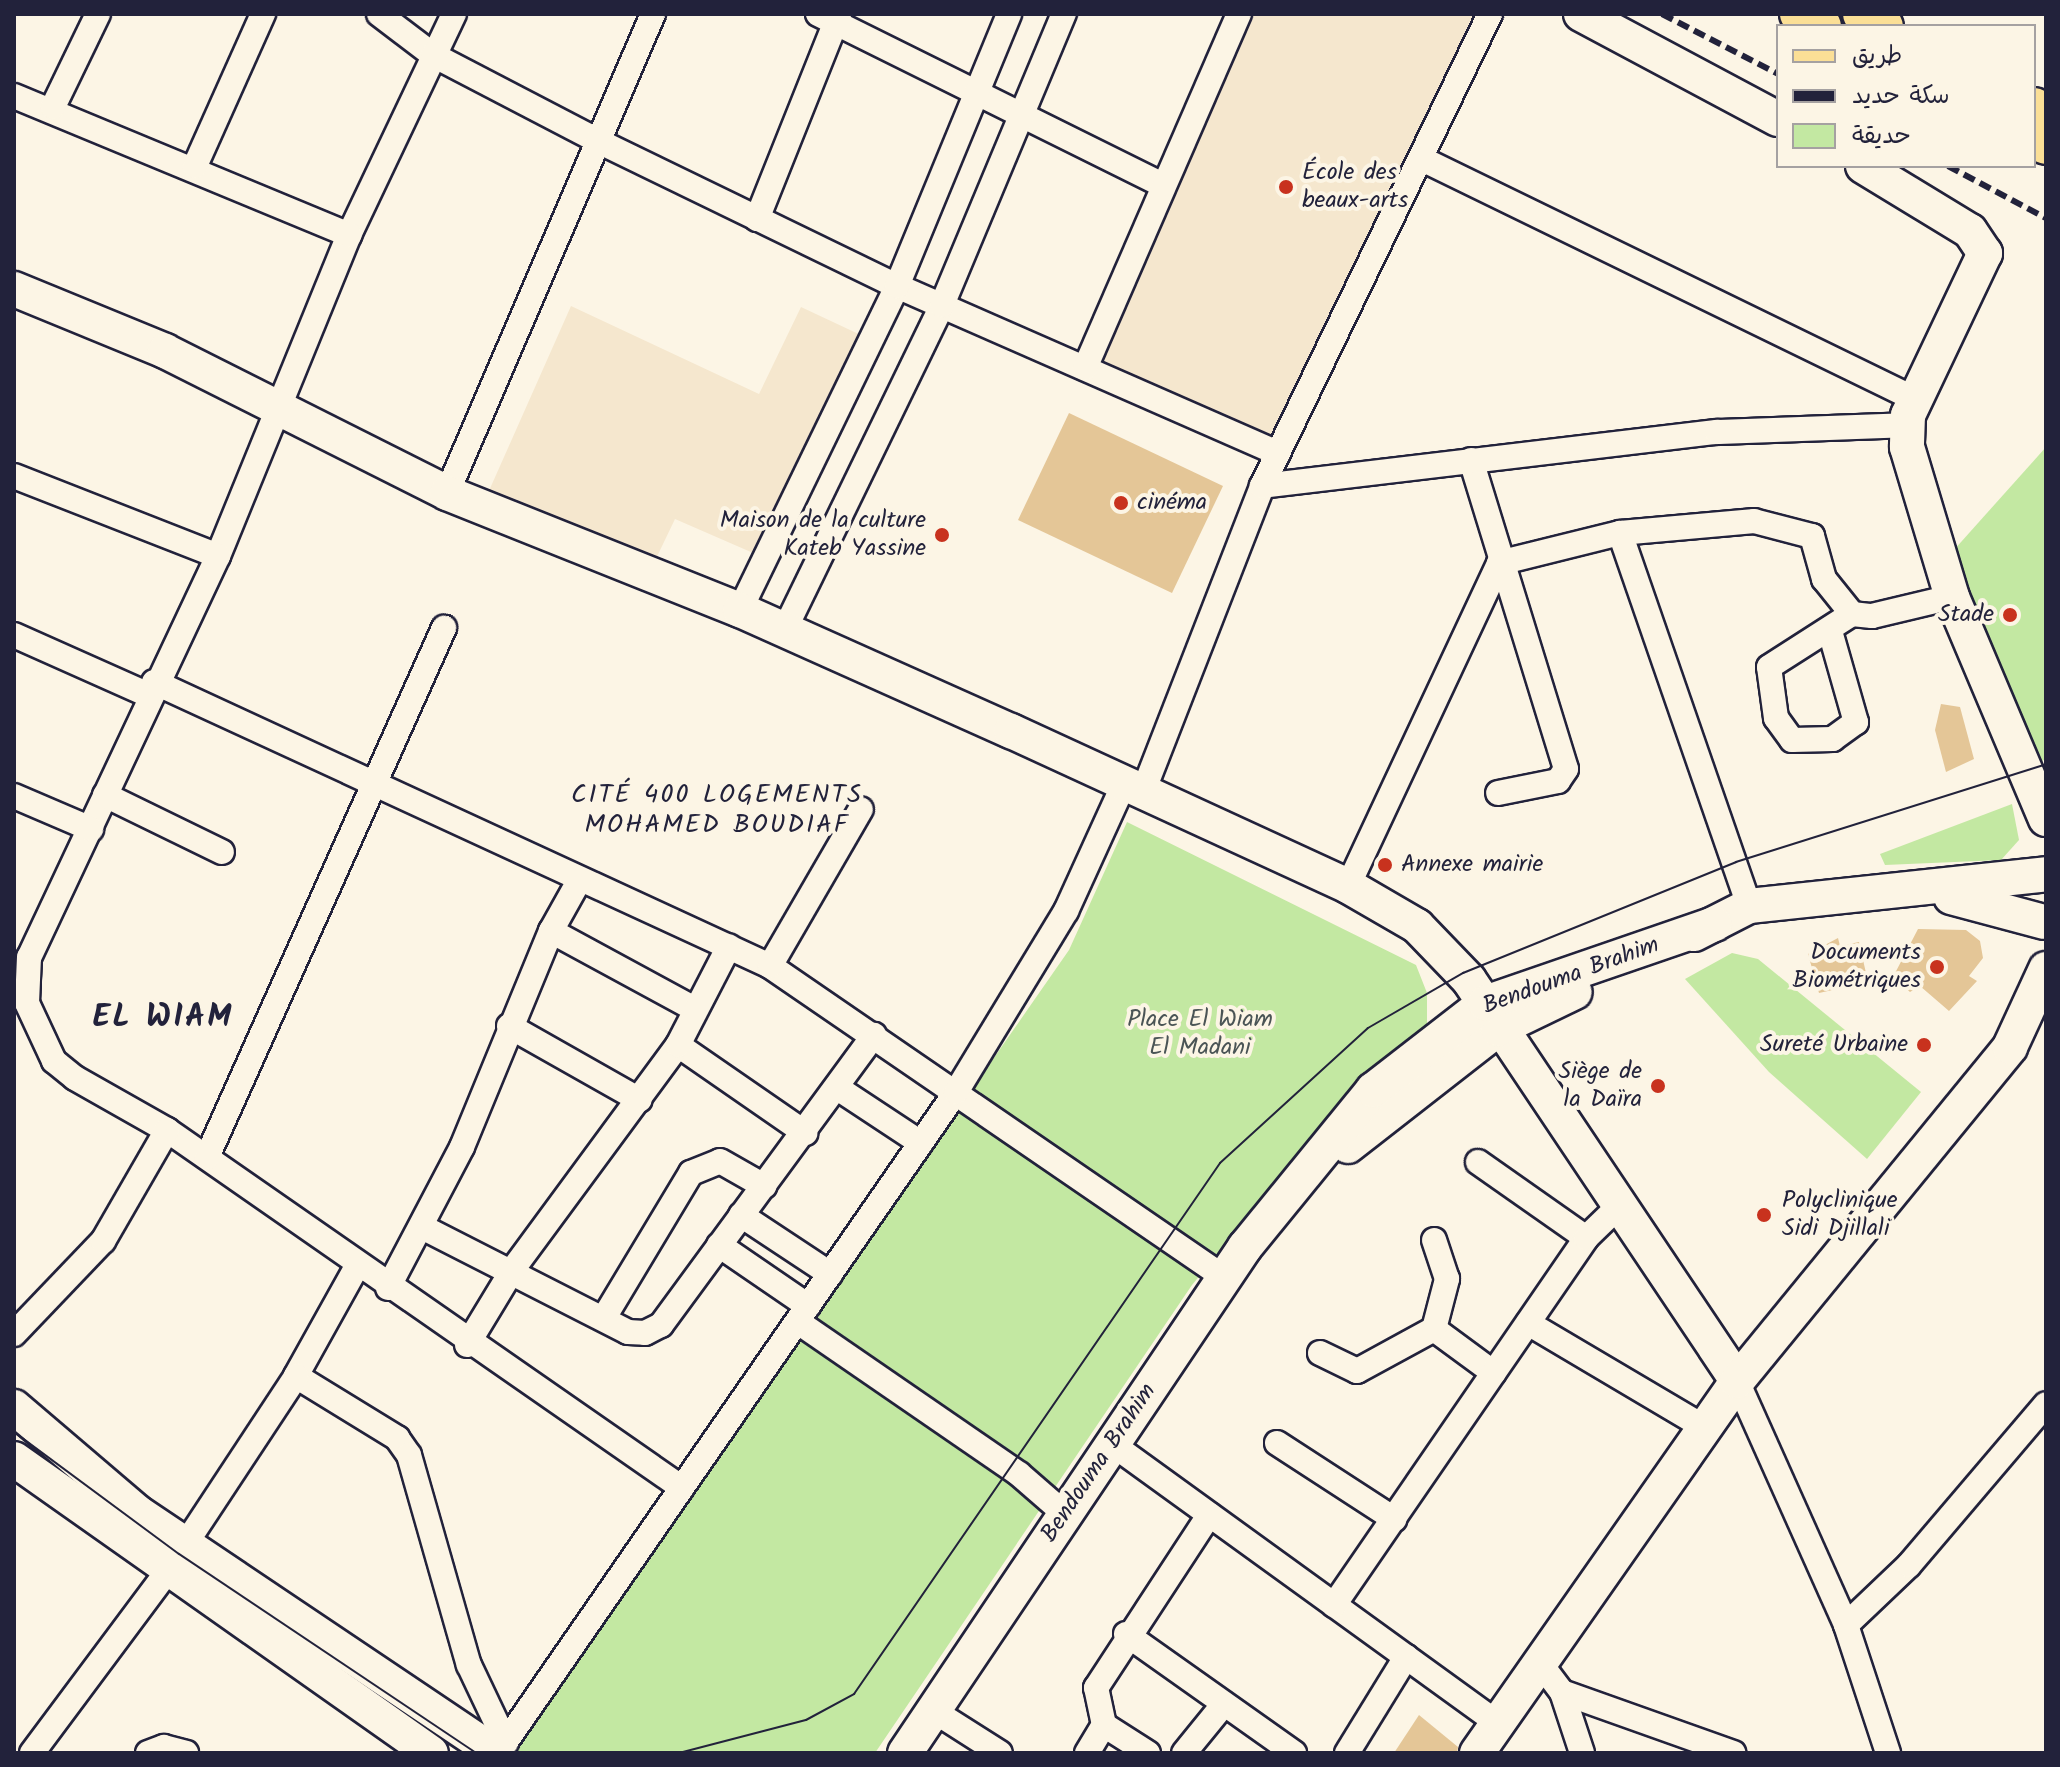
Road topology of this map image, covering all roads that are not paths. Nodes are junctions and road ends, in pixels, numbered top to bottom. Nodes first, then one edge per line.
1 (98, 14) edge
2 (263, 14) edge
3 (379, 14) edge
4 (454, 14) edge
5 (653, 14) edge
6 (1009, 14) edge
7 (1064, 14) edge
8 (1239, 14) edge
9 (1490, 14) edge
10 (1581, 14) edge
11 (1799, 14) edge
12 (1862, 14) edge
13 (831, 17) edge
14 (1818, 24) edge
15 (1880, 24) edge
16 (433, 55) junction
17 (976, 90) junction
18 (14, 96) edge
19 (53, 107) junction
20 (1020, 116) junction
21 (1776, 118) edge
22 (598, 141) junction
23 (1424, 160) junction
24 (195, 166) junction
25 (1866, 168) edge
26 (1160, 184) junction
27 (757, 219) junction
28 (349, 235) junction
29 (897, 286) junction
30 (14, 289) edge
31 (942, 305) junction
32 (1085, 368) junction
33 (280, 408) junction
34 (1912, 412) junction
35 (1278, 453) junction
36 (1471, 460) junction
37 (14, 476) edge
38 (1262, 486) junction
39 (447, 493) junction
40 (1620, 533) junction
41 (218, 556) junction
42 (1499, 563) junction
43 (1952, 597) junction
44 (740, 610) junction
45 (1852, 614) junction
46 (444, 628) dead end
47 (784, 631) junction
48 (1830, 631) junction
49 (14, 635) edge
50 (152, 688) junction
51 (370, 781) junction
52 (1133, 788) junction
53 (1498, 793) dead end
54 (105, 795) junction
55 (14, 796) edge
56 (861, 809) dead end
57 (2043, 809) edge
58 (91, 829) junction
59 (222, 852) dead end
60 (2046, 874) edge
61 (579, 881) junction
62 (2046, 885) edge
63 (1348, 886) junction
64 (1916, 890) junction
65 (1749, 906) junction
66 (2045, 923) edge
67 (551, 931) junction
68 (729, 946) junction
69 (22, 955) edge
70 (770, 966) junction
71 (2043, 993) edge
72 (693, 1008) junction
73 (1492, 1016) junction
74 (509, 1026) junction
75 (874, 1035) junction
76 (678, 1045) junction
77 (839, 1089) junction
78 (956, 1092) junction
79 (640, 1100) junction
80 (167, 1130) junction
81 (805, 1133) junction
82 (921, 1143) junction
83 (207, 1157) junction
84 (1478, 1162) dead end
85 (764, 1186) junction
86 (1622, 1203) junction
87 (741, 1215) junction
88 (424, 1228) junction
89 (1586, 1238) junction
90 (1434, 1240) dead end
91 (719, 1245) junction
92 (356, 1268) junction
93 (513, 1269) junction
94 (830, 1274) junction
95 (1225, 1278) junction
96 (388, 1288) junction
97 (803, 1314) junction
98 (605, 1316) junction
99 (1528, 1323) junction
100 (1434, 1329) junction
101 (14, 1334) edge
102 (467, 1345) junction
103 (1320, 1353) dead end
104 (1494, 1373) junction
105 (296, 1376) junction
106 (1737, 1381) junction
107 (2046, 1404) edge
108 (14, 1407) edge
109 (1704, 1427) junction
110 (1277, 1443) dead end
111 (1112, 1444) junction
112 (15, 1460) edge
113 (682, 1488) junction
114 (1065, 1514) junction
115 (1209, 1515) junction
116 (1394, 1519) junction
117 (187, 1542) junction
118 (167, 1572) junction
119 (1334, 1605) junction
120 (1846, 1625) junction
121 (1126, 1634) junction
122 (1406, 1657) junction
123 (1540, 1663) junction
124 (1562, 1692) junction
125 (1224, 1704) junction
126 (934, 1711) junction
127 (1498, 1723) junction
128 (1104, 1725) junction
129 (500, 1750) edge
130 (428, 1752) edge
131 (32, 1753) edge
132 (148, 1753) edge
133 (186, 1753) edge
134 (905, 1753) edge
135 (1000, 1753) edge
136 (1087, 1753) edge
137 (1148, 1753) edge
138 (1184, 1753) edge
139 (1294, 1753) edge
140 (1347, 1753) edge
141 (1477, 1753) edge
142 (1582, 1753) edge
143 (1733, 1753) edge
144 (1888, 1753) edge

1 - 19 street
2 - 24 street
3 - 16 street
4 - 16 street
5 - 22 street
6 - 17 street
7 - 20 street
8 - 26 street
9 - 23 street
10 - 21 main road
11 - 14 main road
12 - 15 main road
13 - 17 street
13 - 27 street
16 - 22 street
16 - 28 street
17 - 20 street
17 - 29 street
18 - 19 street
19 - 24 street
20 - 26 street
20 - 31 street
22 - 27 street
22 - 39 street
23 - 34 street
23 - 35 street
24 - 28 street
25 - 34 main road
26 - 32 street
27 - 29 street
28 - 33 street
29 - 31 street
29 - 44 street
30 - 33 main road
31 - 32 street
31 - 47 street
32 - 35 street
33 - 39 main road
33 - 41 street
34 - 36 street
34 - 43 main road
35 - 38 street
36 - 38 street
36 - 42 street
37 - 41 street
38 - 52 street
39 - 44 main road
40 - 42 street
40 - 45 street
40 - 65 street
41 - 50 street
42 - 53 street
42 - 63 street
43 - 45 street
43 - 57 main road
44 - 47 main road
45 - 48 street
46 - 51 street
47 - 52 main road
48 - 48 street
49 - 50 street
50 - 51 street
50 - 54 street
51 - 61 street
51 - 83 street
52 - 63 main road
52 - 78 street
54 - 58 street
54 - 59 street
55 - 58 street
56 - 70 street
58 - 69 street
60 - 64 main road, Bendouma Brahim
61 - 67 street
61 - 68 street
62 - 66 main road
63 - 73 main road
64 - 65 main road, Bendouma Brahim
64 - 66 main road, Bendouma Brahim
65 - 73 main road, Bendouma Brahim
67 - 72 street
67 - 74 street
68 - 70 street
68 - 72 street
69 - 80 street
70 - 75 street
71 - 106 main road
72 - 76 street
73 - 86 main road
73 - 95 main road, Bendouma Brahim
74 - 79 street
74 - 88 street
75 - 77 street
75 - 78 street
76 - 79 street
76 - 81 street
77 - 81 street
77 - 82 street
78 - 82 street
78 - 95 street
79 - 93 street
80 - 83 street
80 - 101 street
81 - 85 street
82 - 94 street
83 - 92 street
84 - 89 street
85 - 87 street
85 - 98 street
86 - 89 street
86 - 106 main road
87 - 91 street
87 - 94 street
88 - 93 street
88 - 96 street
89 - 99 street
90 - 100 street
91 - 97 street
91 - 98 street
92 - 96 street
92 - 105 street
93 - 98 street
93 - 102 street
94 - 97 street
95 - 111 main road, Bendouma Brahim
96 - 102 street
97 - 113 street
97 - 114 street
99 - 104 street
99 - 109 street
100 - 103 street
100 - 104 street
102 - 113 street
104 - 116 street
105 - 117 street
105 - 129 street
106 - 109 main road
106 - 120 street
107 - 120 street
108 - 117 main road
109 - 123 main road
110 - 116 street
111 - 114 main road, Bendouma Brahim
111 - 115 street
112 - 118 main road
113 - 129 street
114 - 126 main road, Bendouma Brahim
115 - 119 street
115 - 121 street
116 - 119 street
117 - 118 street
117 - 129 main road
118 - 130 main road
118 - 131 street
119 - 122 street
120 - 144 street
121 - 125 street
121 - 128 street
122 - 127 street
122 - 140 street
123 - 124 street
123 - 127 main road
124 - 142 street
124 - 143 street
125 - 138 street
125 - 139 street
126 - 134 main road, Bendouma Brahim
126 - 135 street
127 - 141 main road
128 - 136 street
128 - 137 street
132 - 133 street

